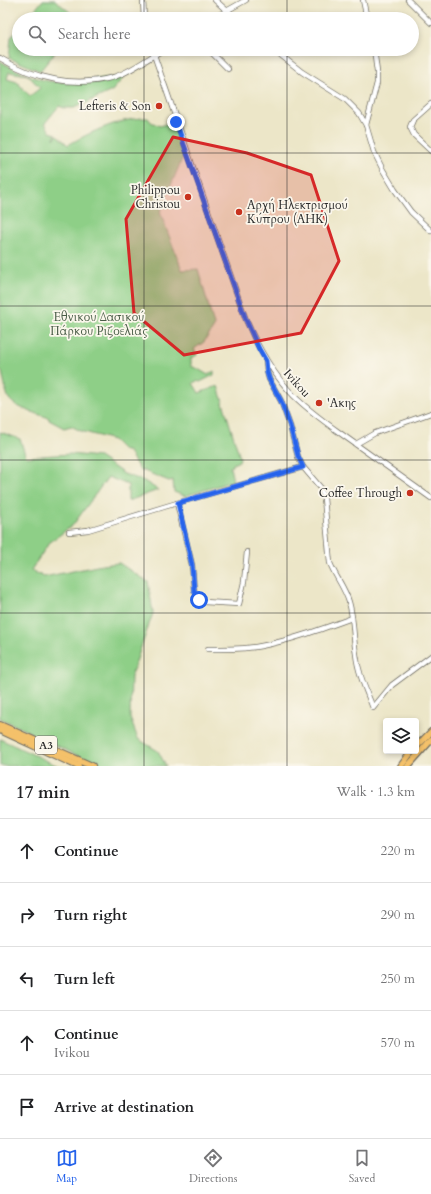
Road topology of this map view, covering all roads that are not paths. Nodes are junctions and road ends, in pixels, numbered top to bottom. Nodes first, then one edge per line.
1 (143, 0) edge
2 (215, 0) edge
3 (246, 0) edge
4 (363, 0) edge
5 (408, 0) edge
6 (227, 10) junction
7 (144, 12) edge
8 (224, 12) edge
9 (366, 12) edge
10 (431, 23) edge
11 (152, 56) edge
12 (154, 56) edge
13 (215, 56) edge
14 (282, 56) edge
15 (375, 56) edge
16 (0, 58) edge
17 (228, 69) dead end
18 (431, 104) edge
19 (366, 124) junction
20 (431, 151) edge
21 (431, 231) edge
22 (266, 361) junction
23 (431, 413) edge
24 (356, 444) junction
25 (303, 467) junction
26 (431, 498) edge
27 (178, 503) junction
28 (68, 532) dead end
29 (247, 552) dead end
30 (352, 618) junction
31 (208, 649) dead end
32 (431, 656) edge
33 (0, 725) edge
34 (0, 730) edge
35 (431, 732) edge
36 (431, 740) edge
37 (419, 744) edge
38 (410, 754) edge
39 (77, 766) edge
40 (92, 766) edge
41 (401, 766) edge
42 (408, 766) edge

1 - 7 street
2 - 6 street
3 - 6 street
4 - 9 street
5 - 10 street
6 - 8 street
11 - 16 street
12 - 22 street, Ivikou
13 - 17 street
14 - 19 street
15 - 19 street
18 - 20 street
19 - 21 street
22 - 24 street, Ivikou
22 - 25 street
23 - 24 street
24 - 26 street, Ivikou
25 - 27 street
25 - 30 street
27 - 28 street
27 - 29 street
30 - 31 street
30 - 32 street
33 - 40 highway, A3
34 - 39 highway, A3
35 - 37 main road
36 - 42 main road
38 - 41 main road

